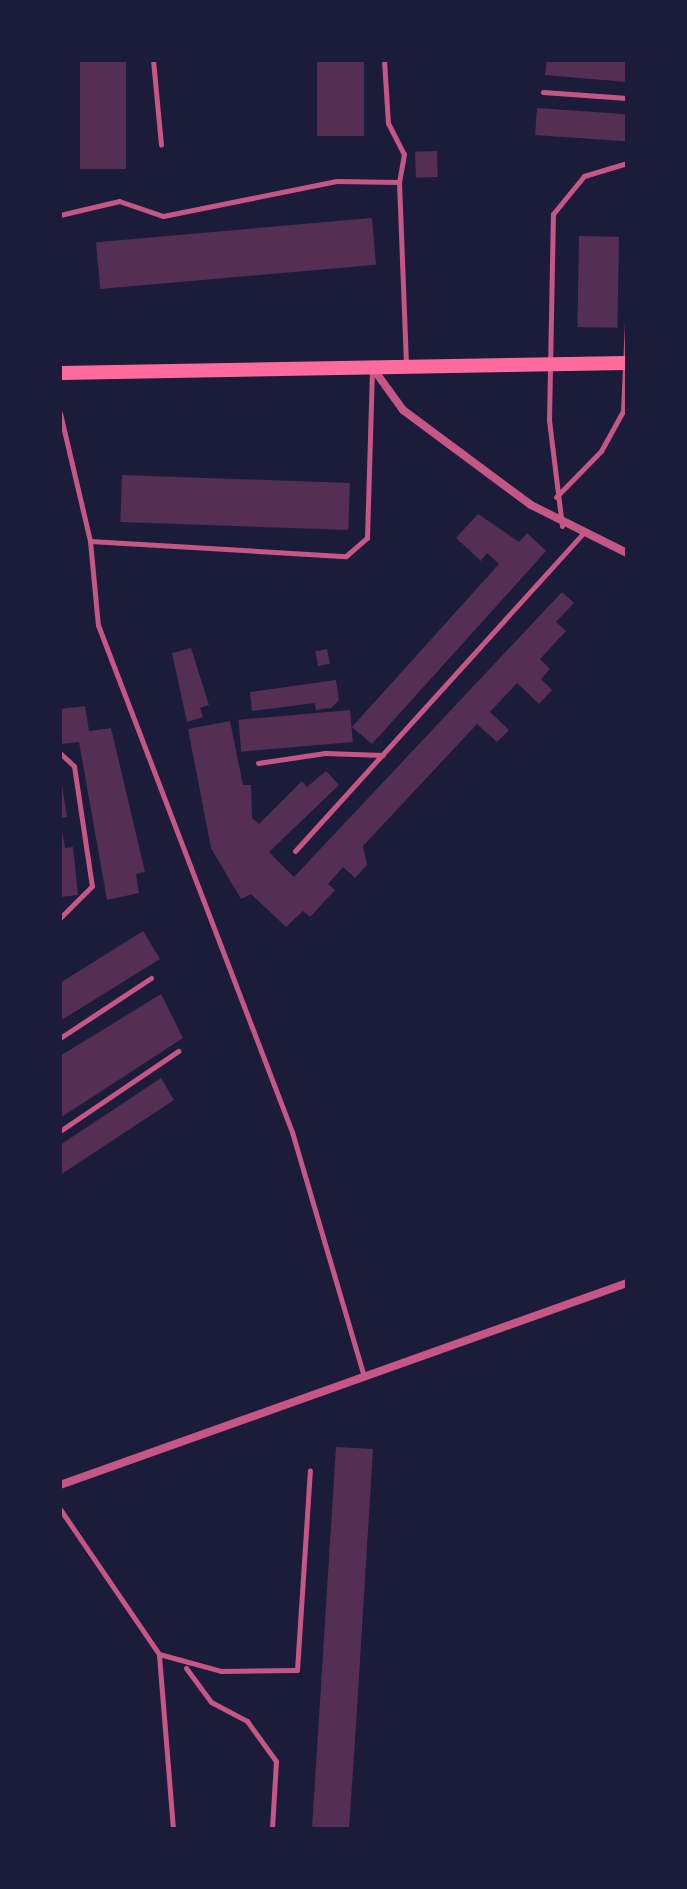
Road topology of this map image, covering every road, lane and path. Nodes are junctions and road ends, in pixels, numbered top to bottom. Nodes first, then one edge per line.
1 (153, 60) edge
2 (384, 60) edge
3 (543, 92) dead end
4 (627, 98) edge
5 (161, 145) dead end
6 (627, 163) edge
7 (399, 182) junction
8 (60, 215) edge
9 (627, 322) edge
10 (627, 363) edge
11 (372, 366) junction
12 (407, 366) junction
13 (60, 373) edge
14 (60, 413) edge
15 (556, 498) junction
16 (562, 526) junction
17 (582, 535) junction
18 (90, 541) junction
19 (627, 553) edge
20 (60, 753) edge
21 (383, 755) junction
22 (258, 763) dead end
23 (295, 851) dead end
24 (60, 918) edge
25 (151, 978) dead end
26 (60, 1038) edge
27 (178, 1051) dead end
28 (60, 1131) edge
29 (627, 1283) edge
30 (364, 1376) junction
31 (310, 1470) dead end
32 (60, 1485) edge
33 (60, 1509) edge
34 (159, 1654) junction
35 (185, 1667) junction
36 (173, 1829) edge
37 (272, 1829) edge

1 - 5 lane
2 - 7 lane
3 - 4 lane
6 - 15 lane
7 - 8 lane
7 - 12 lane
9 - 15 lane
10 - 12 main road
11 - 12 main road
11 - 13 main road
11 - 16 street
11 - 18 lane
14 - 18 lane
15 - 16 lane
16 - 17 street
17 - 19 street
17 - 21 lane
18 - 30 lane
20 - 24 lane
21 - 22 lane
21 - 23 lane
25 - 26 lane
27 - 28 lane
29 - 30 street
30 - 32 street
31 - 35 lane
33 - 34 lane
34 - 35 lane
34 - 36 lane
35 - 37 lane

